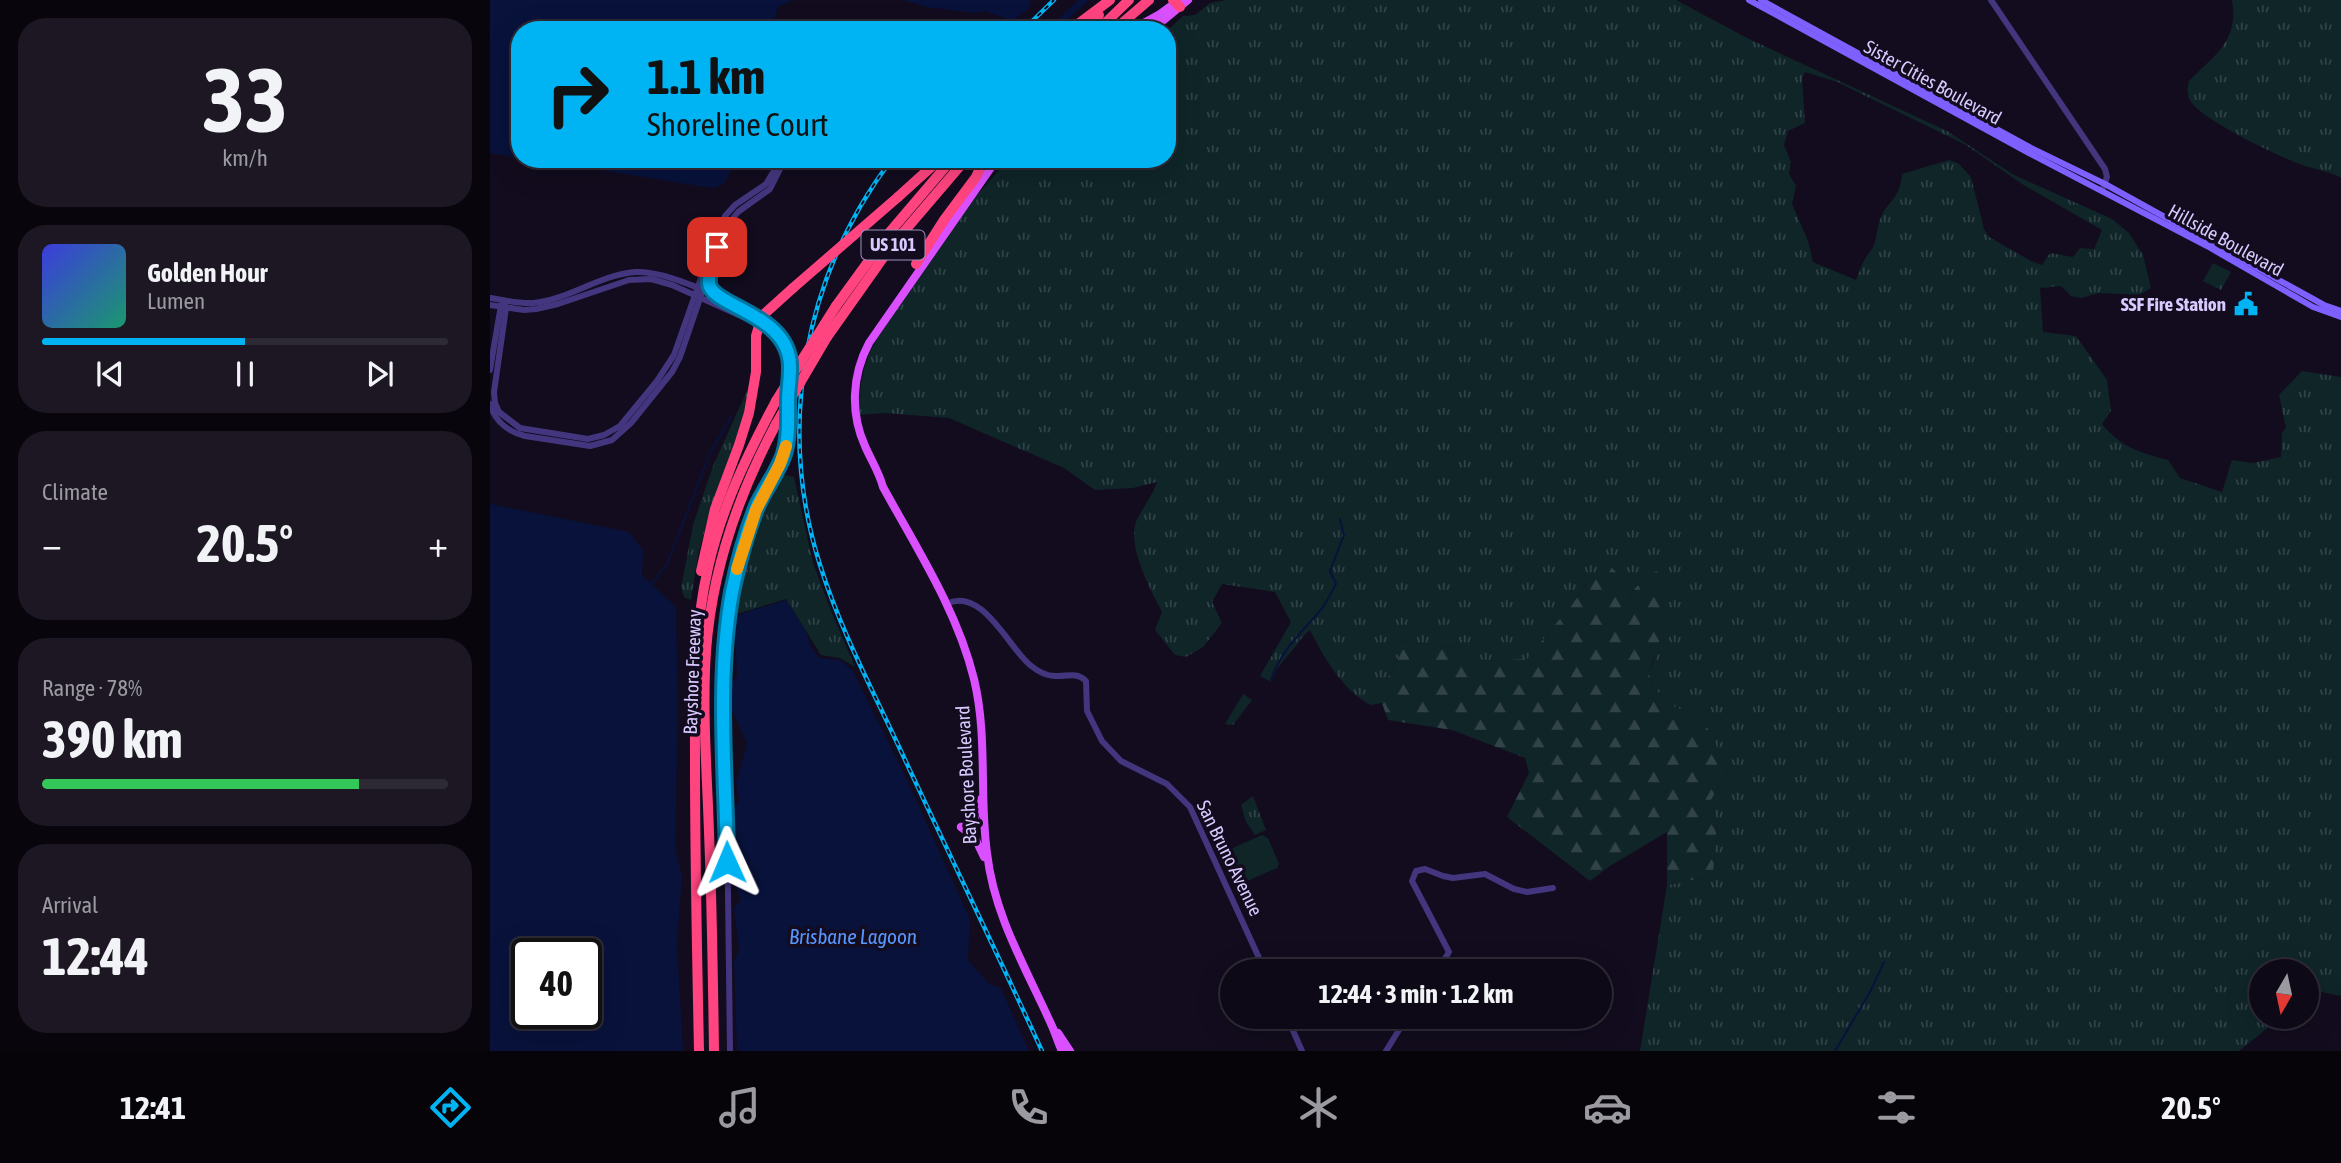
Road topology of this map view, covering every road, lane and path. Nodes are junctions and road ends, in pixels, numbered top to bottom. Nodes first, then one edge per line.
1 (1112, 0) edge
2 (1129, 0) edge
3 (1149, 0) edge
4 (1749, 0) edge
5 (1761, 0) edge
6 (1991, 0) edge
7 (1180, 2) edge
8 (1083, 21) edge
9 (1092, 21) edge
10 (1107, 21) edge
11 (1124, 21) edge
12 (1147, 21) edge
13 (1162, 21) edge
14 (777, 168) edge
15 (930, 168) edge
16 (943, 168) edge
17 (958, 168) edge
18 (980, 168) edge
19 (989, 168) edge
20 (990, 168) edge
21 (2104, 187) junction
22 (916, 264) junction
23 (708, 266) junction
24 (680, 281) junction
25 (672, 285) junction
26 (699, 293) junction
27 (490, 298) edge
28 (733, 304) junction
29 (490, 305) edge
30 (503, 305) junction
31 (719, 306) junction
32 (2341, 311) edge
33 (2341, 317) edge
34 (687, 319) junction
35 (759, 321) junction
36 (691, 328) junction
37 (490, 370) edge
38 (490, 404) edge
39 (883, 487) junction
40 (946, 604) junction
41 (695, 666) junction
42 (984, 783) junction
43 (989, 870) junction
44 (1553, 888) dead end
45 (1442, 938) junction
46 (1438, 945) dead end
47 (1260, 959) edge
48 (1445, 959) edge
49 (1053, 1027) junction
50 (1292, 1029) edge
51 (1399, 1029) edge
52 (699, 1051) edge
53 (714, 1051) edge
54 (730, 1051) edge
55 (1062, 1051) edge
56 (1070, 1051) edge
57 (1302, 1051) edge
58 (1385, 1051) edge

1 - 8 highway
1 - 9 highway
2 - 10 highway
3 - 11 highway
4 - 21 main road, Sister Cities Boulevard
5 - 21 main road, Sister Cities Boulevard
6 - 21 street
7 - 12 main road
7 - 13 main road
14 - 23 street
15 - 35 highway, bridge
16 - 41 highway, Bayshore Freeway / US 101, bridge
17 - 53 highway, Bayshore Freeway / US 101, bridge
18 - 22 highway
19 - 22 main road, Bayshore Boulevard
20 - 39 main road, Bayshore Boulevard
21 - 32 main road, Hillside Boulevard
21 - 33 main road, Hillside Boulevard
22 - 39 main road, Bayshore Boulevard
23 - 24 street
23 - 26 street
23 - 28 street
24 - 26 street
24 - 30 street
25 - 26 street
25 - 30 street
25 - 34 street
26 - 28 street
26 - 31 street
26 - 34 street
26 - 36 street
27 - 30 street
28 - 35 street
29 - 30 street
30 - 34 street
30 - 37 street
31 - 35 street
31 - 36 street
35 - 41 highway
35 - 54 street
36 - 38 street
39 - 40 main road, Bayshore Boulevard
40 - 42 main road, Bayshore Boulevard
40 - 47 street, San Bruno Avenue
41 - 52 highway, Bayshore Freeway / US 101
42 - 43 main road, Bayshore Boulevard
42 - 43 main road
43 - 49 main road, Bayshore Boulevard
44 - 45 street
45 - 46 street
45 - 48 street
49 - 55 main road, Bayshore Boulevard
49 - 56 main road, Bayshore Boulevard
50 - 57 street
51 - 58 street

